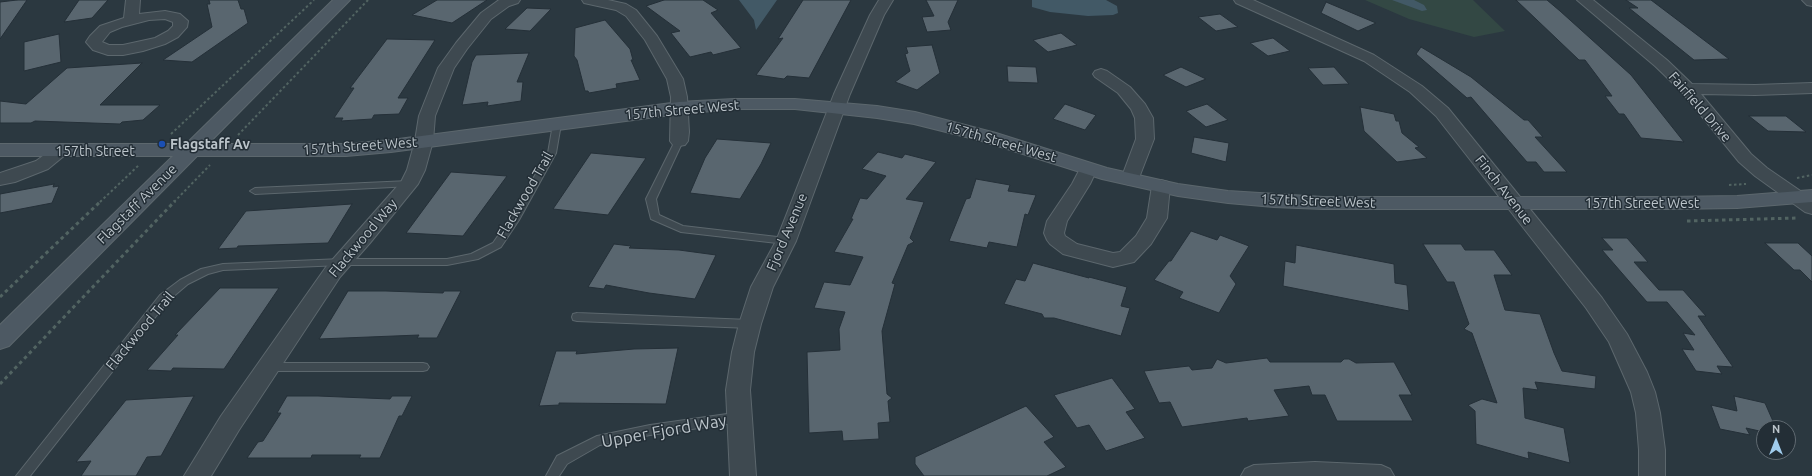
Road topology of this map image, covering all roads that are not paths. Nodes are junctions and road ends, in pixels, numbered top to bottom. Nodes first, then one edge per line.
1 (133, 0) edge
2 (342, 0) edge
3 (513, 0) edge
4 (589, 0) edge
5 (886, 0) edge
6 (1241, 0) edge
7 (1584, 0) edge
8 (1808, 0) edge
9 (1812, 2) edge
10 (132, 19) junction
11 (1101, 74) dead end
12 (1688, 88) junction
13 (1812, 88) edge
14 (838, 107) junction
15 (679, 108) junction
16 (557, 124) junction
17 (424, 141) junction
18 (679, 141) joint
19 (0, 150) edge
20 (61, 151) junction
21 (190, 151) junction
22 (1088, 169) junction
23 (0, 179) edge
24 (1130, 179) junction
25 (410, 184) junction
26 (1161, 186) junction
27 (255, 191) dead end
28 (1804, 199) edge
29 (1514, 203) junction
30 (786, 241) junction
31 (342, 262) junction
32 (578, 317) dead end
33 (750, 324) junction
34 (0, 340) edge
35 (267, 367) junction
36 (423, 367) dead end
37 (741, 417) junction
38 (22, 476) edge
39 (197, 476) edge
40 (552, 476) edge
41 (743, 476) edge
42 (1254, 476) edge
43 (1381, 476) edge
44 (1652, 476) edge

1 - 10 street
2 - 21 street, Flagstaff Avenue
3 - 17 street, Flackwood Way
4 - 15 street
5 - 14 street, Fjord Avenue
6 - 29 street, Finch Avenue
7 - 12 street, Fairfield Drive
8 - 9 street
10 - 10 street
11 - 24 street
12 - 13 street
12 - 28 street, Fairfield Drive
14 - 15 street, 157th Street West
14 - 22 street, 157th Street West
14 - 30 street, Fjord Avenue
15 - 16 street, 157th Street West
15 - 18 street
16 - 17 street, 157th Street West
16 - 31 lane, Flackwood Trail
17 - 21 street, 157th Street West
17 - 25 street, Flackwood Way
18 - 30 lane
19 - 20 street, 157th Street
20 - 21 street, 157th Street
20 - 23 street
21 - 34 street, Flagstaff Avenue
22 - 24 street, 157th Street West
22 - 26 street
24 - 26 street, 157th Street West
25 - 27 lane
25 - 31 street, Flackwood Way
26 - 29 street, 157th Street West
28 - 29 street, 157th Street West
29 - 44 street, Finch Avenue
30 - 33 street, Fjord Avenue
31 - 35 street, Flackwood Way
31 - 38 lane, Flackwood Trail
32 - 33 lane
33 - 37 street, Fjord Avenue
35 - 36 lane
35 - 39 street, Flackwood Way
37 - 40 lane, Upper Fjord Way
37 - 41 street, Fjord Avenue
42 - 43 street

